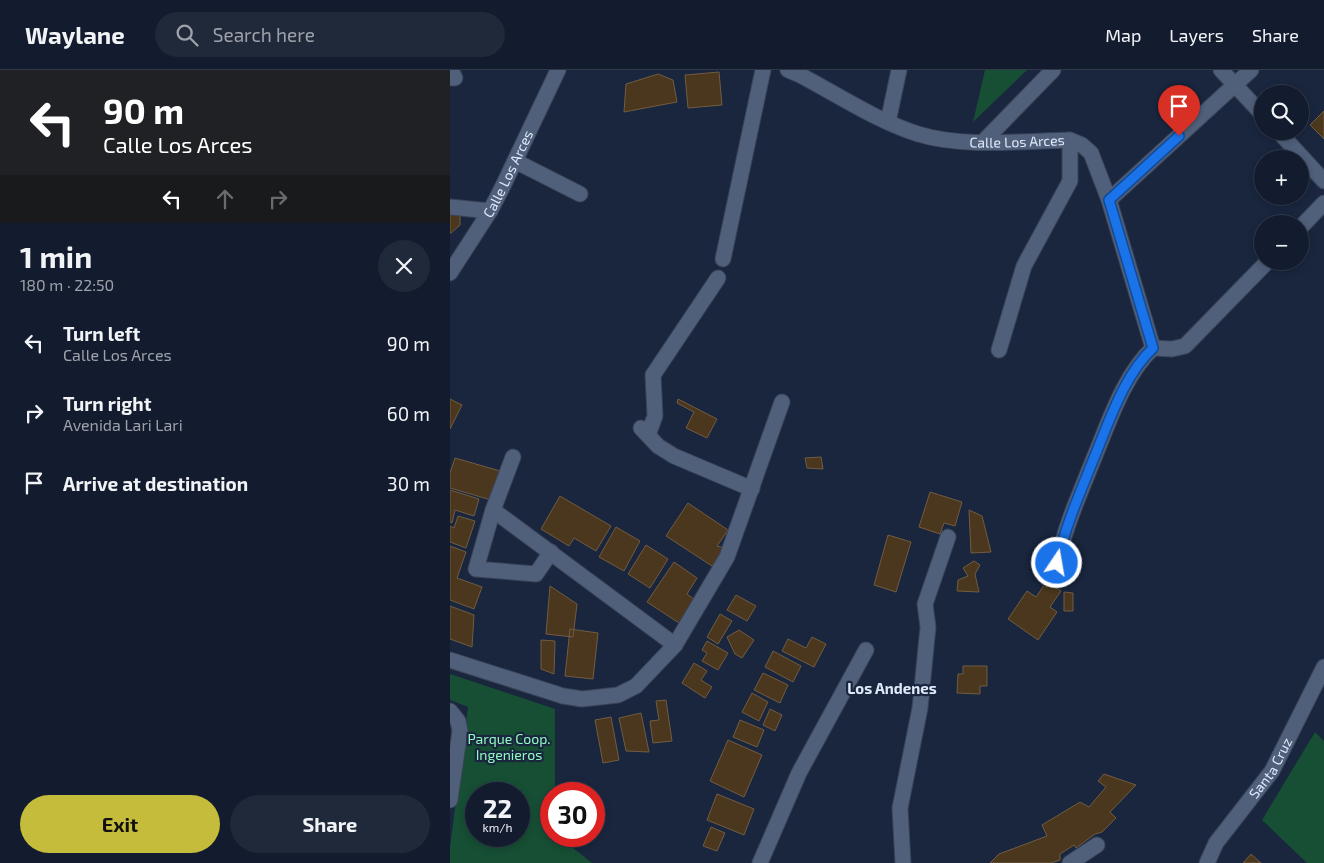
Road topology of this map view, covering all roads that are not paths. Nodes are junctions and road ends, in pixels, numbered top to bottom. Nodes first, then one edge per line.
1 (451, 70) edge
2 (558, 70) edge
3 (763, 70) edge
4 (899, 70) edge
5 (1053, 70) edge
6 (1222, 70) edge
7 (1250, 70) edge
8 (796, 72) edge
9 (450, 78) edge
10 (1235, 84) junction
11 (1254, 105) edge
12 (888, 122) junction
13 (1070, 140) junction
14 (1286, 140) edge
15 (984, 141) junction
16 (515, 161) junction
17 (1324, 181) edge
18 (580, 194) dead end
19 (1109, 200) junction
20 (1324, 203) edge
21 (450, 207) edge
22 (490, 211) junction
23 (1309, 219) edge
24 (723, 259) dead end
25 (1259, 270) edge
26 (450, 274) edge
27 (718, 278) dead end
28 (1153, 348) junction
29 (999, 350) dead end
30 (782, 402) dead end
31 (512, 457) dead end
32 (752, 489) junction
33 (493, 510) junction
34 (948, 537) dead end
35 (551, 552) junction
36 (1057, 563) dead end
37 (676, 645) junction
38 (866, 650) dead end
39 (450, 660) edge
40 (1324, 667) edge
41 (450, 711) edge
42 (450, 800) edge
43 (1097, 845) dead end
44 (760, 863) edge
45 (903, 863) edge
46 (1070, 863) edge
47 (1207, 863) edge

1 - 9 street
2 - 16 street, Calle Los Arces
3 - 24 street
4 - 12 street
5 - 15 street
6 - 10 street
7 - 10 street
8 - 12 street, Calle Los Arces
10 - 11 street
10 - 19 street
12 - 15 street, Calle Los Arces
13 - 15 street, Calle Los Arces
13 - 19 street, Calle Los Arces
13 - 29 street
14 - 17 street
16 - 18 street
16 - 22 street, Calle Los Arces
19 - 28 street, Calle Los Arces
20 - 23 street
21 - 22 street
22 - 26 street, Calle Los Arces
25 - 28 street
27 - 32 street
28 - 36 street
30 - 32 street
31 - 33 street
32 - 37 street
33 - 35 street
33 - 35 street
34 - 45 street
35 - 37 street
37 - 39 street
38 - 44 street
40 - 47 street, Santa Cruz
41 - 42 street
43 - 46 street

